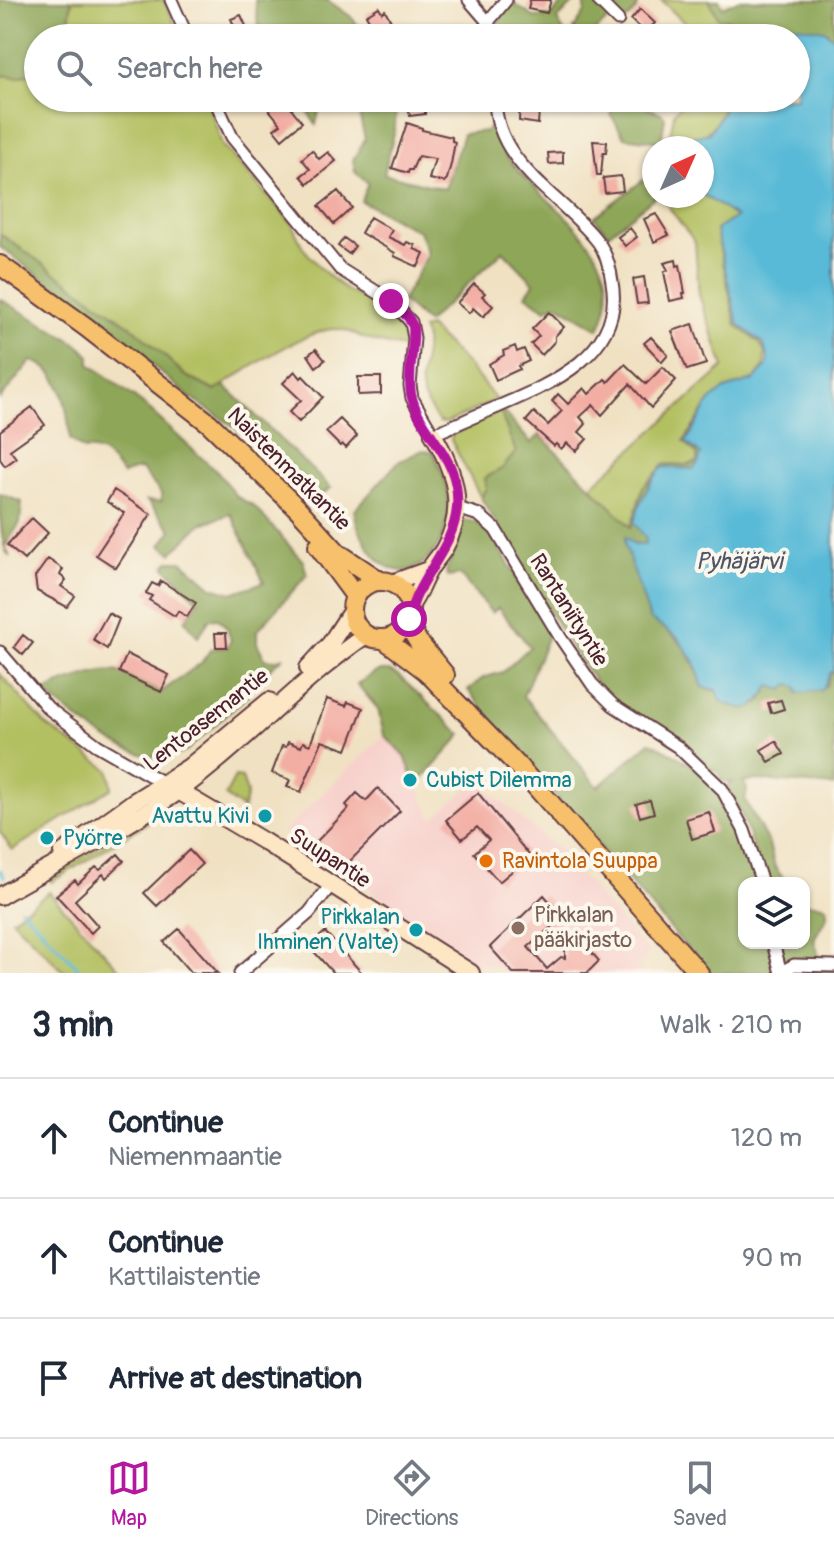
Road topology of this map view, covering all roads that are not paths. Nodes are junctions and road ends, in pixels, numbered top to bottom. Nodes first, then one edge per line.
1 (171, 0) edge
2 (469, 0) edge
3 (506, 0) edge
4 (598, 0) edge
5 (618, 20) dead end
6 (488, 22) joint
7 (182, 24) edge
8 (220, 112) edge
9 (496, 112) edge
10 (0, 265) edge
11 (165, 391) junction
12 (433, 434) junction
13 (457, 508) junction
14 (428, 570) junction
15 (386, 582) junction
16 (354, 603) junction
17 (409, 614) junction
18 (375, 637) junction
19 (0, 652) edge
20 (517, 765) junction
21 (163, 783) junction
22 (179, 791) junction
23 (33, 877) junction
24 (760, 877) edge
25 (331, 885) junction
26 (0, 896) edge
27 (775, 949) edge
28 (834, 966) edge
29 (461, 970) edge
30 (781, 972) edge
31 (240, 973) edge
32 (699, 973) edge

1 - 7 street
2 - 6 street
3 - 6 street
4 - 5 street
8 - 12 street
9 - 12 street
10 - 11 main road, Naistenmatkantie
11 - 15 main road, Naistenmatkantie
11 - 16 main road, Naistenmatkantie
12 - 13 main road
13 - 14 main road
13 - 24 street, Rantaniityntie
14 - 15 main road
14 - 17 main road
15 - 16 main road
15 - 17 main road
16 - 18 main road
16 - 21 main road, Lentoasemantie
17 - 18 main road
17 - 20 main road
18 - 20 main road
18 - 22 main road, Lentoasemantie
19 - 21 street
20 - 32 main road
21 - 22 main road, Suupantie
21 - 23 main road, Lentoasemantie
22 - 23 main road, Lentoasemantie
22 - 25 main road, Suupantie
23 - 26 main road, Lentoasemantie
25 - 29 main road, Suupantie
25 - 31 street
27 - 30 street
28 - 30 street

